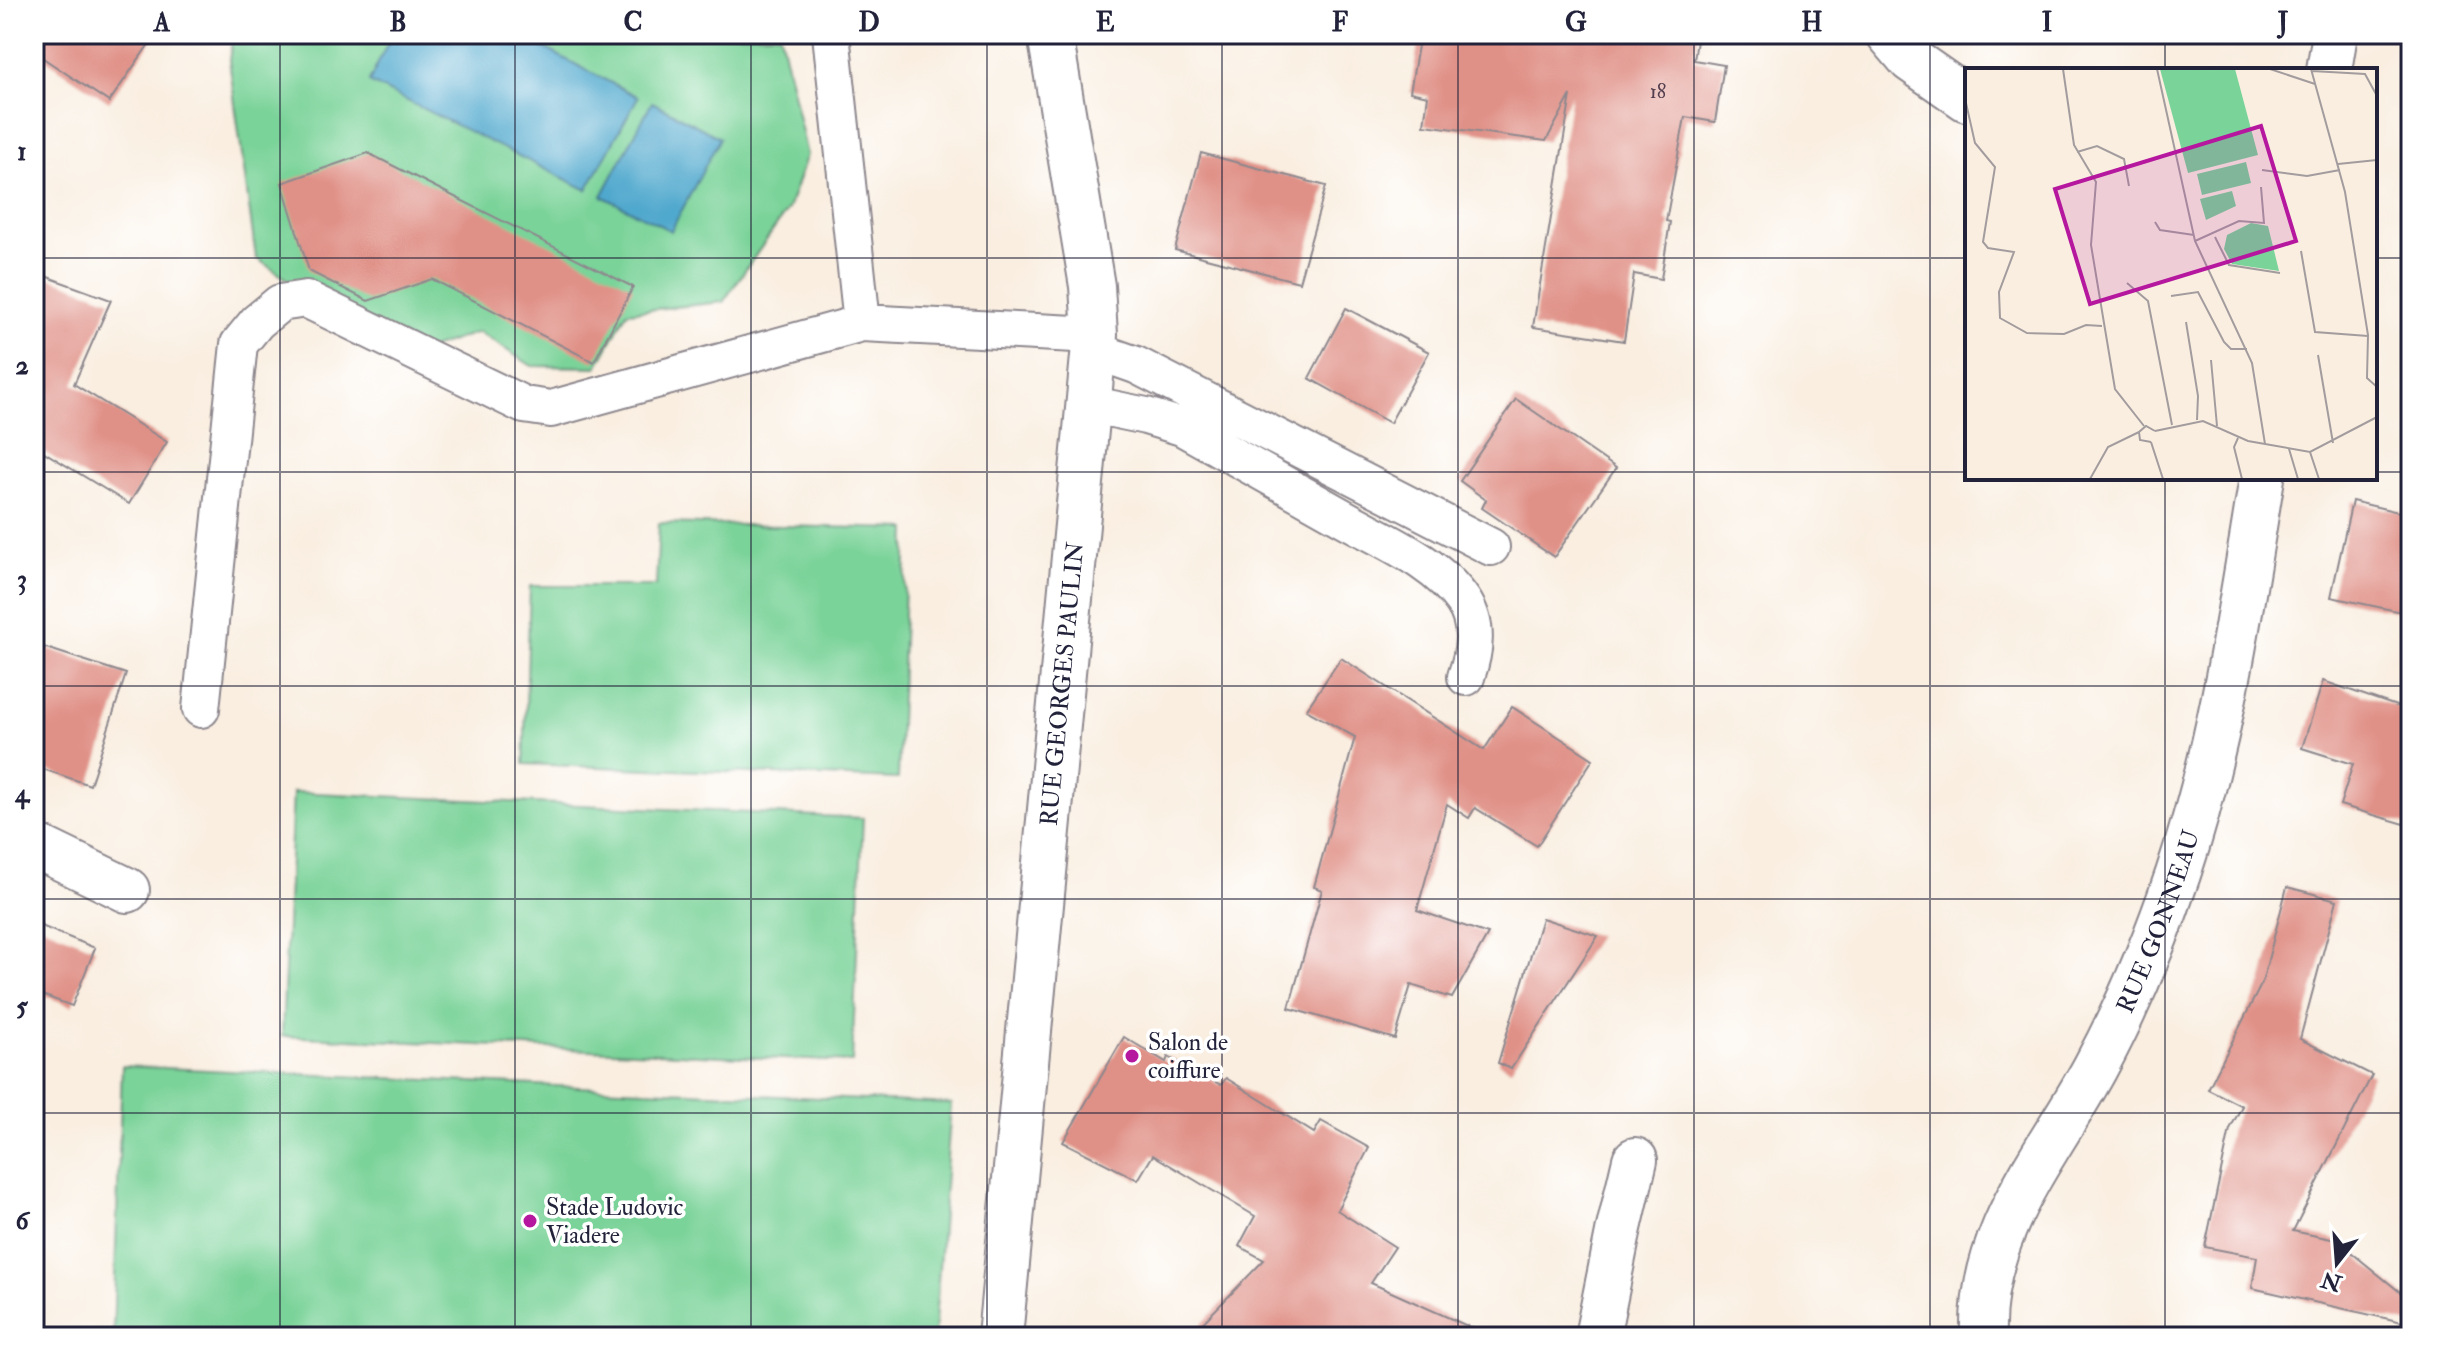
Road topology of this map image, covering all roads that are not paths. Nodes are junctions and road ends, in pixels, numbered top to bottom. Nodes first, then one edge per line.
1 (831, 34) edge
2 (1050, 34) edge
3 (1889, 34) edge
4 (2335, 34) edge
5 (2329, 68) edge
6 (1965, 98) edge
7 (862, 323) junction
8 (1094, 342) junction
9 (1088, 404) junction
10 (2262, 480) edge
11 (1491, 547) dead end
12 (1466, 677) dead end
13 (201, 709) dead end
14 (34, 845) edge
15 (127, 890) dead end
16 (1635, 1160) dead end
17 (1000, 1337) edge
18 (1597, 1337) edge
19 (1983, 1337) edge

1 - 7 lane
2 - 8 street, RUE GEORGES PAULIN
3 - 6 street
4 - 5 street
7 - 8 lane
7 - 13 lane
8 - 9 street, RUE GEORGES PAULIN
8 - 11 lane
9 - 12 lane
9 - 17 street, RUE GEORGES PAULIN
10 - 19 street, RUE GONNEAU
14 - 15 street
16 - 18 street

